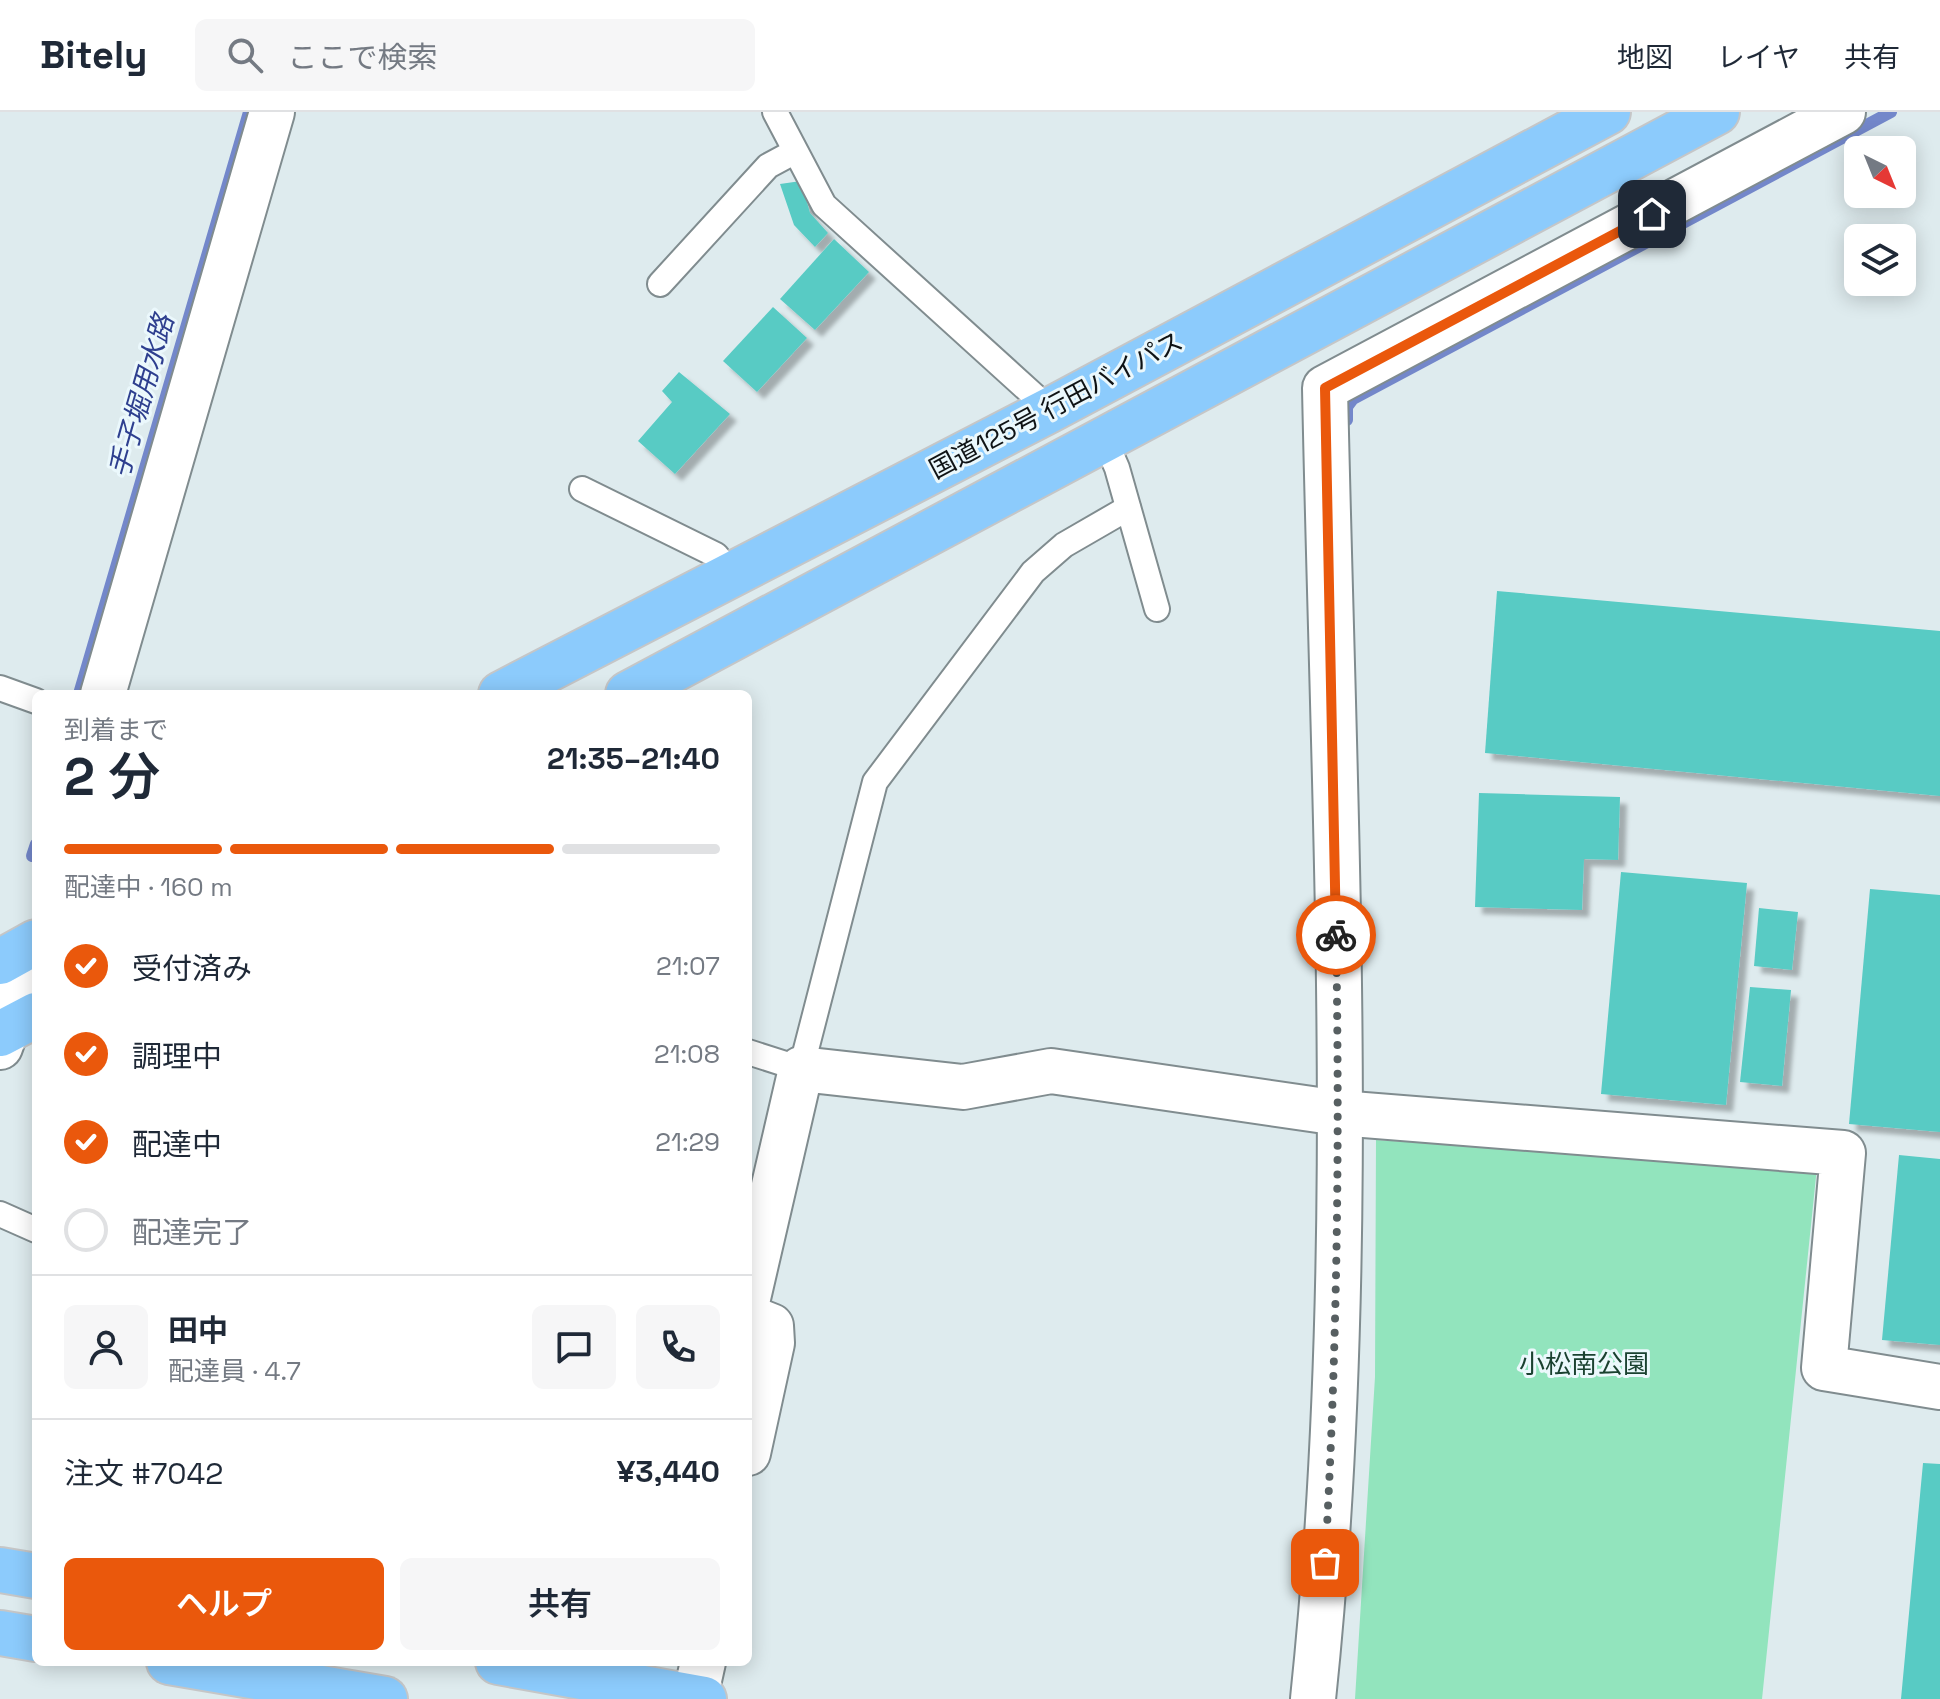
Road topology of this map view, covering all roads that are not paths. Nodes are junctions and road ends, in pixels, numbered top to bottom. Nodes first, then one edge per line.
1 (272, 112) edge
2 (775, 112) edge
3 (1608, 112) edge
4 (1717, 112) edge
5 (1843, 112) edge
6 (794, 152) junction
7 (660, 284) dead end
8 (1050, 410) junction
9 (1104, 438) junction
10 (582, 489) dead end
11 (1128, 508) junction
12 (732, 575) junction
13 (1157, 609) dead end
14 (0, 688) edge
15 (104, 690) edge
16 (509, 690) edge
17 (635, 690) edge
18 (32, 700) edge
19 (32, 947) edge
20 (32, 959) edge
21 (0, 962) edge
22 (11, 1032) edge
23 (752, 1053) edge
24 (801, 1069) junction
25 (1339, 1113) junction
26 (0, 1214) edge
27 (32, 1228) edge
28 (752, 1281) edge
29 (752, 1319) edge
30 (1940, 1387) edge
31 (752, 1435) edge
32 (0, 1570) edge
33 (32, 1575) edge
34 (0, 1633) edge
35 (32, 1638) edge
36 (192, 1666) edge
37 (532, 1666) edge
38 (701, 1686) edge
39 (385, 1699) edge
40 (1313, 1699) edge

1 - 15 street
2 - 6 lane
3 - 8 highway, 国道125号 行田バイパス
4 - 9 highway, 国道125号 行田バイパス
5 - 25 street
6 - 7 lane
6 - 8 lane
8 - 12 highway, 国道125号 行田バイパス
9 - 11 lane
9 - 17 highway, 国道125号 行田バイパス
10 - 12 lane
11 - 13 lane
11 - 24 lane
12 - 16 highway, 国道125号 行田バイパス
14 - 18 lane
19 - 21 highway
20 - 22 street
23 - 24 lane
24 - 25 street
24 - 28 street
25 - 30 street
25 - 40 street
26 - 27 lane
29 - 31 street
32 - 33 highway
34 - 35 highway
36 - 39 highway
37 - 38 highway

